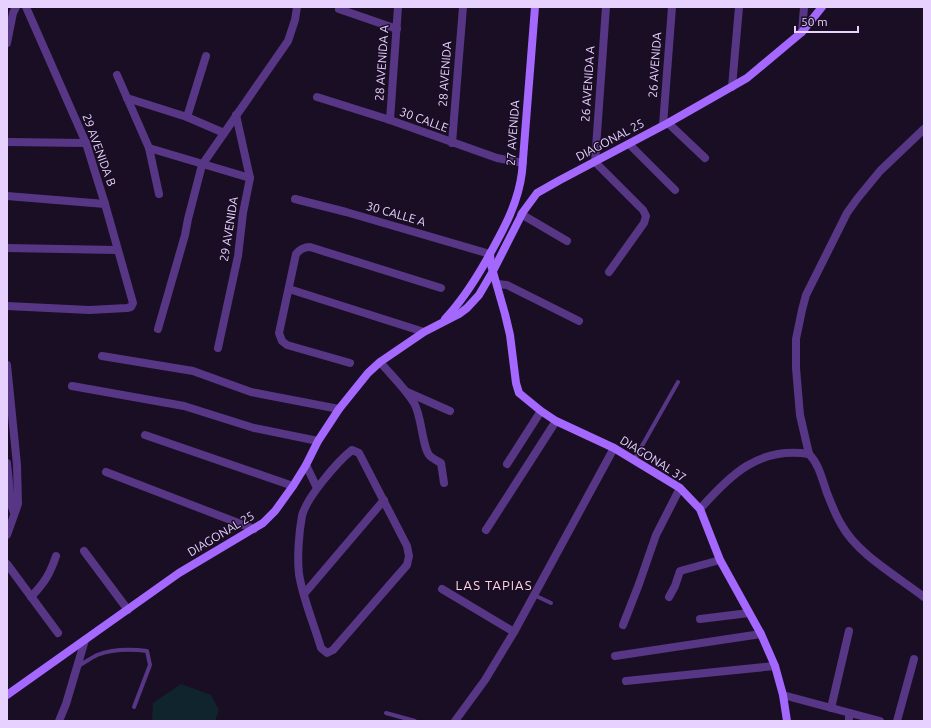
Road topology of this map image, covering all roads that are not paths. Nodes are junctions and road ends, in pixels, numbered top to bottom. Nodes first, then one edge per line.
1 (26, 7) edge
2 (297, 7) edge
3 (398, 7) edge
4 (463, 7) edge
5 (535, 7) edge
6 (606, 7) edge
7 (672, 7) edge
8 (738, 7) edge
9 (804, 7) edge
10 (822, 7) edge
11 (12, 9) edge
12 (339, 9) dead end
13 (397, 29) junction
14 (802, 32) junction
15 (7, 43) edge
16 (206, 56) dead end
17 (117, 75) dead end
18 (732, 87) junction
19 (317, 97) dead end
20 (127, 98) junction
21 (236, 115) junction
22 (187, 117) junction
23 (390, 120) junction
24 (666, 124) junction
25 (924, 128) edge
26 (224, 132) junction
27 (7, 142) edge
28 (86, 143) junction
29 (452, 143) junction
30 (629, 144) junction
31 (149, 148) junction
32 (705, 158) dead end
33 (595, 162) junction
34 (523, 163) junction
35 (202, 165) junction
36 (250, 178) junction
37 (675, 190) dead end
38 (519, 191) junction
39 (160, 194) dead end
40 (7, 196) edge
41 (295, 198) dead end
42 (532, 198) junction
43 (105, 204) junction
44 (521, 214) junction
45 (567, 241) dead end
46 (7, 248) edge
47 (117, 250) junction
48 (490, 254) junction
49 (493, 271) junction
50 (609, 272) dead end
51 (497, 284) junction
52 (441, 288) dead end
53 (288, 289) junction
54 (7, 306) edge
55 (579, 321) dead end
56 (442, 322) junction
57 (158, 329) dead end
58 (424, 332) junction
59 (218, 348) dead end
60 (102, 356) dead end
61 (380, 362) junction
62 (350, 363) dead end
63 (7, 365) edge
64 (678, 382) dead end
65 (72, 386) dead end
66 (406, 392) junction
67 (339, 409) junction
68 (450, 411) dead end
69 (541, 411) junction
70 (556, 421) junction
71 (145, 435) dead end
72 (318, 441) junction
73 (614, 448) junction
74 (809, 454) junction
75 (634, 460) junction
76 (7, 462) edge
77 (507, 464) dead end
78 (306, 465) junction
79 (106, 472) dead end
80 (444, 483) dead end
81 (293, 486) junction
82 (317, 488) junction
83 (680, 488) junction
84 (384, 500) junction
85 (700, 509) junction
86 (14, 513) junction
87 (254, 529) junction
88 (486, 530) dead end
89 (7, 535) edge
90 (84, 551) dead end
91 (56, 556) dead end
92 (720, 560) junction
93 (7, 564) edge
94 (442, 589) dead end
95 (304, 594) junction
96 (534, 595) junction
97 (924, 596) edge
98 (31, 597) junction
99 (669, 597) dead end
100 (551, 602) dead end
101 (128, 610) junction
102 (749, 612) junction
103 (700, 619) dead end
104 (623, 625) dead end
105 (849, 631) dead end
106 (514, 632) junction
107 (58, 633) dead end
108 (761, 634) junction
109 (85, 640) junction
110 (614, 656) dead end
111 (914, 659) dead end
112 (775, 666) junction
113 (77, 667) junction
114 (626, 681) dead end
115 (7, 695) edge
116 (783, 695) junction
117 (134, 707) dead end
118 (831, 708) junction
119 (386, 713) dead end
120 (849, 717) edge
121 (454, 720) edge
122 (59, 721) edge
123 (415, 721) edge
124 (786, 721) edge
125 (880, 721) edge
126 (896, 721) edge

1 - 28 street, 29 AVENIDA B
2 - 21 street
3 - 13 street, 28 AVENIDA A
4 - 29 street, 28 AVENIDA
5 - 34 main road, 27 AVENIDA
6 - 33 street, 26 AVENIDA A
7 - 24 street, 26 AVENIDA
8 - 18 street
9 - 14 street
10 - 14 main road, DIAGONAL 25
11 - 15 street
12 - 13 street
13 - 23 street, 28 AVENIDA A
14 - 18 main road, DIAGONAL 25
16 - 22 street
17 - 20 street
18 - 24 main road, DIAGONAL 25
19 - 23 street, 30 CALLE
20 - 22 street
20 - 31 street
21 - 26 street
21 - 36 street, 29 AVENIDA
22 - 26 street
23 - 29 street, 30 CALLE
24 - 30 main road, DIAGONAL 25
24 - 32 street
25 - 74 street
26 - 35 street
27 - 28 street
28 - 43 street, 29 AVENIDA B
29 - 34 street, 30 CALLE
30 - 33 main road, DIAGONAL 25
30 - 37 street
31 - 35 street
31 - 39 street
33 - 42 main road, DIAGONAL 25
33 - 50 street
34 - 38 main road, 27 AVENIDA
35 - 36 street
35 - 57 street
36 - 59 street, 29 AVENIDA
38 - 42 main road
38 - 48 main road, 27 AVENIDA
40 - 43 street
41 - 48 street, 30 CALLE A
42 - 44 main road, DIAGONAL 25
43 - 47 street, 29 AVENIDA B
44 - 45 street
44 - 49 main road, DIAGONAL 25
46 - 47 street
47 - 54 street, 29 AVENIDA B
48 - 49 main road, DIAGONAL 37
48 - 56 main road, DIAGONAL 25
49 - 51 main road, DIAGONAL 37
49 - 56 main road, DIAGONAL 25
51 - 55 street
51 - 69 main road, DIAGONAL 37
52 - 53 street
53 - 58 street
53 - 62 street
56 - 58 main road, DIAGONAL 25
58 - 61 main road, DIAGONAL 25
60 - 67 street
61 - 66 street
61 - 67 main road, DIAGONAL 25
63 - 86 street
64 - 75 lane
65 - 72 street
66 - 68 street
66 - 80 street
67 - 72 main road, DIAGONAL 25
69 - 70 main road, DIAGONAL 37
69 - 77 street
70 - 73 main road, DIAGONAL 37
70 - 88 street
71 - 81 street
72 - 78 main road, DIAGONAL 25
73 - 75 main road, DIAGONAL 37
73 - 96 street
74 - 85 street
74 - 97 street
75 - 83 main road, DIAGONAL 37
76 - 86 street
78 - 81 main road, DIAGONAL 25
78 - 82 street
79 - 87 street
81 - 87 main road, DIAGONAL 25
82 - 84 street
82 - 95 street
83 - 85 main road, DIAGONAL 37
83 - 104 street
84 - 95 street
84 - 95 street
85 - 92 main road, DIAGONAL 37
86 - 89 street
87 - 101 main road, DIAGONAL 25
90 - 101 street
91 - 98 street
92 - 99 street
92 - 102 main road, DIAGONAL 37
93 - 98 street
94 - 106 street
96 - 100 lane
96 - 106 street
98 - 107 street
101 - 109 main road, DIAGONAL 25
102 - 103 street
102 - 108 main road, DIAGONAL 37
105 - 118 street
106 - 121 street
108 - 110 street
108 - 112 main road, DIAGONAL 37
109 - 113 street
109 - 115 main road, DIAGONAL 25
111 - 126 street
112 - 114 street
112 - 116 main road, DIAGONAL 37
113 - 117 lane
113 - 122 street
116 - 118 street
116 - 124 main road, DIAGONAL 37
118 - 120 street
119 - 123 lane
120 - 125 street

